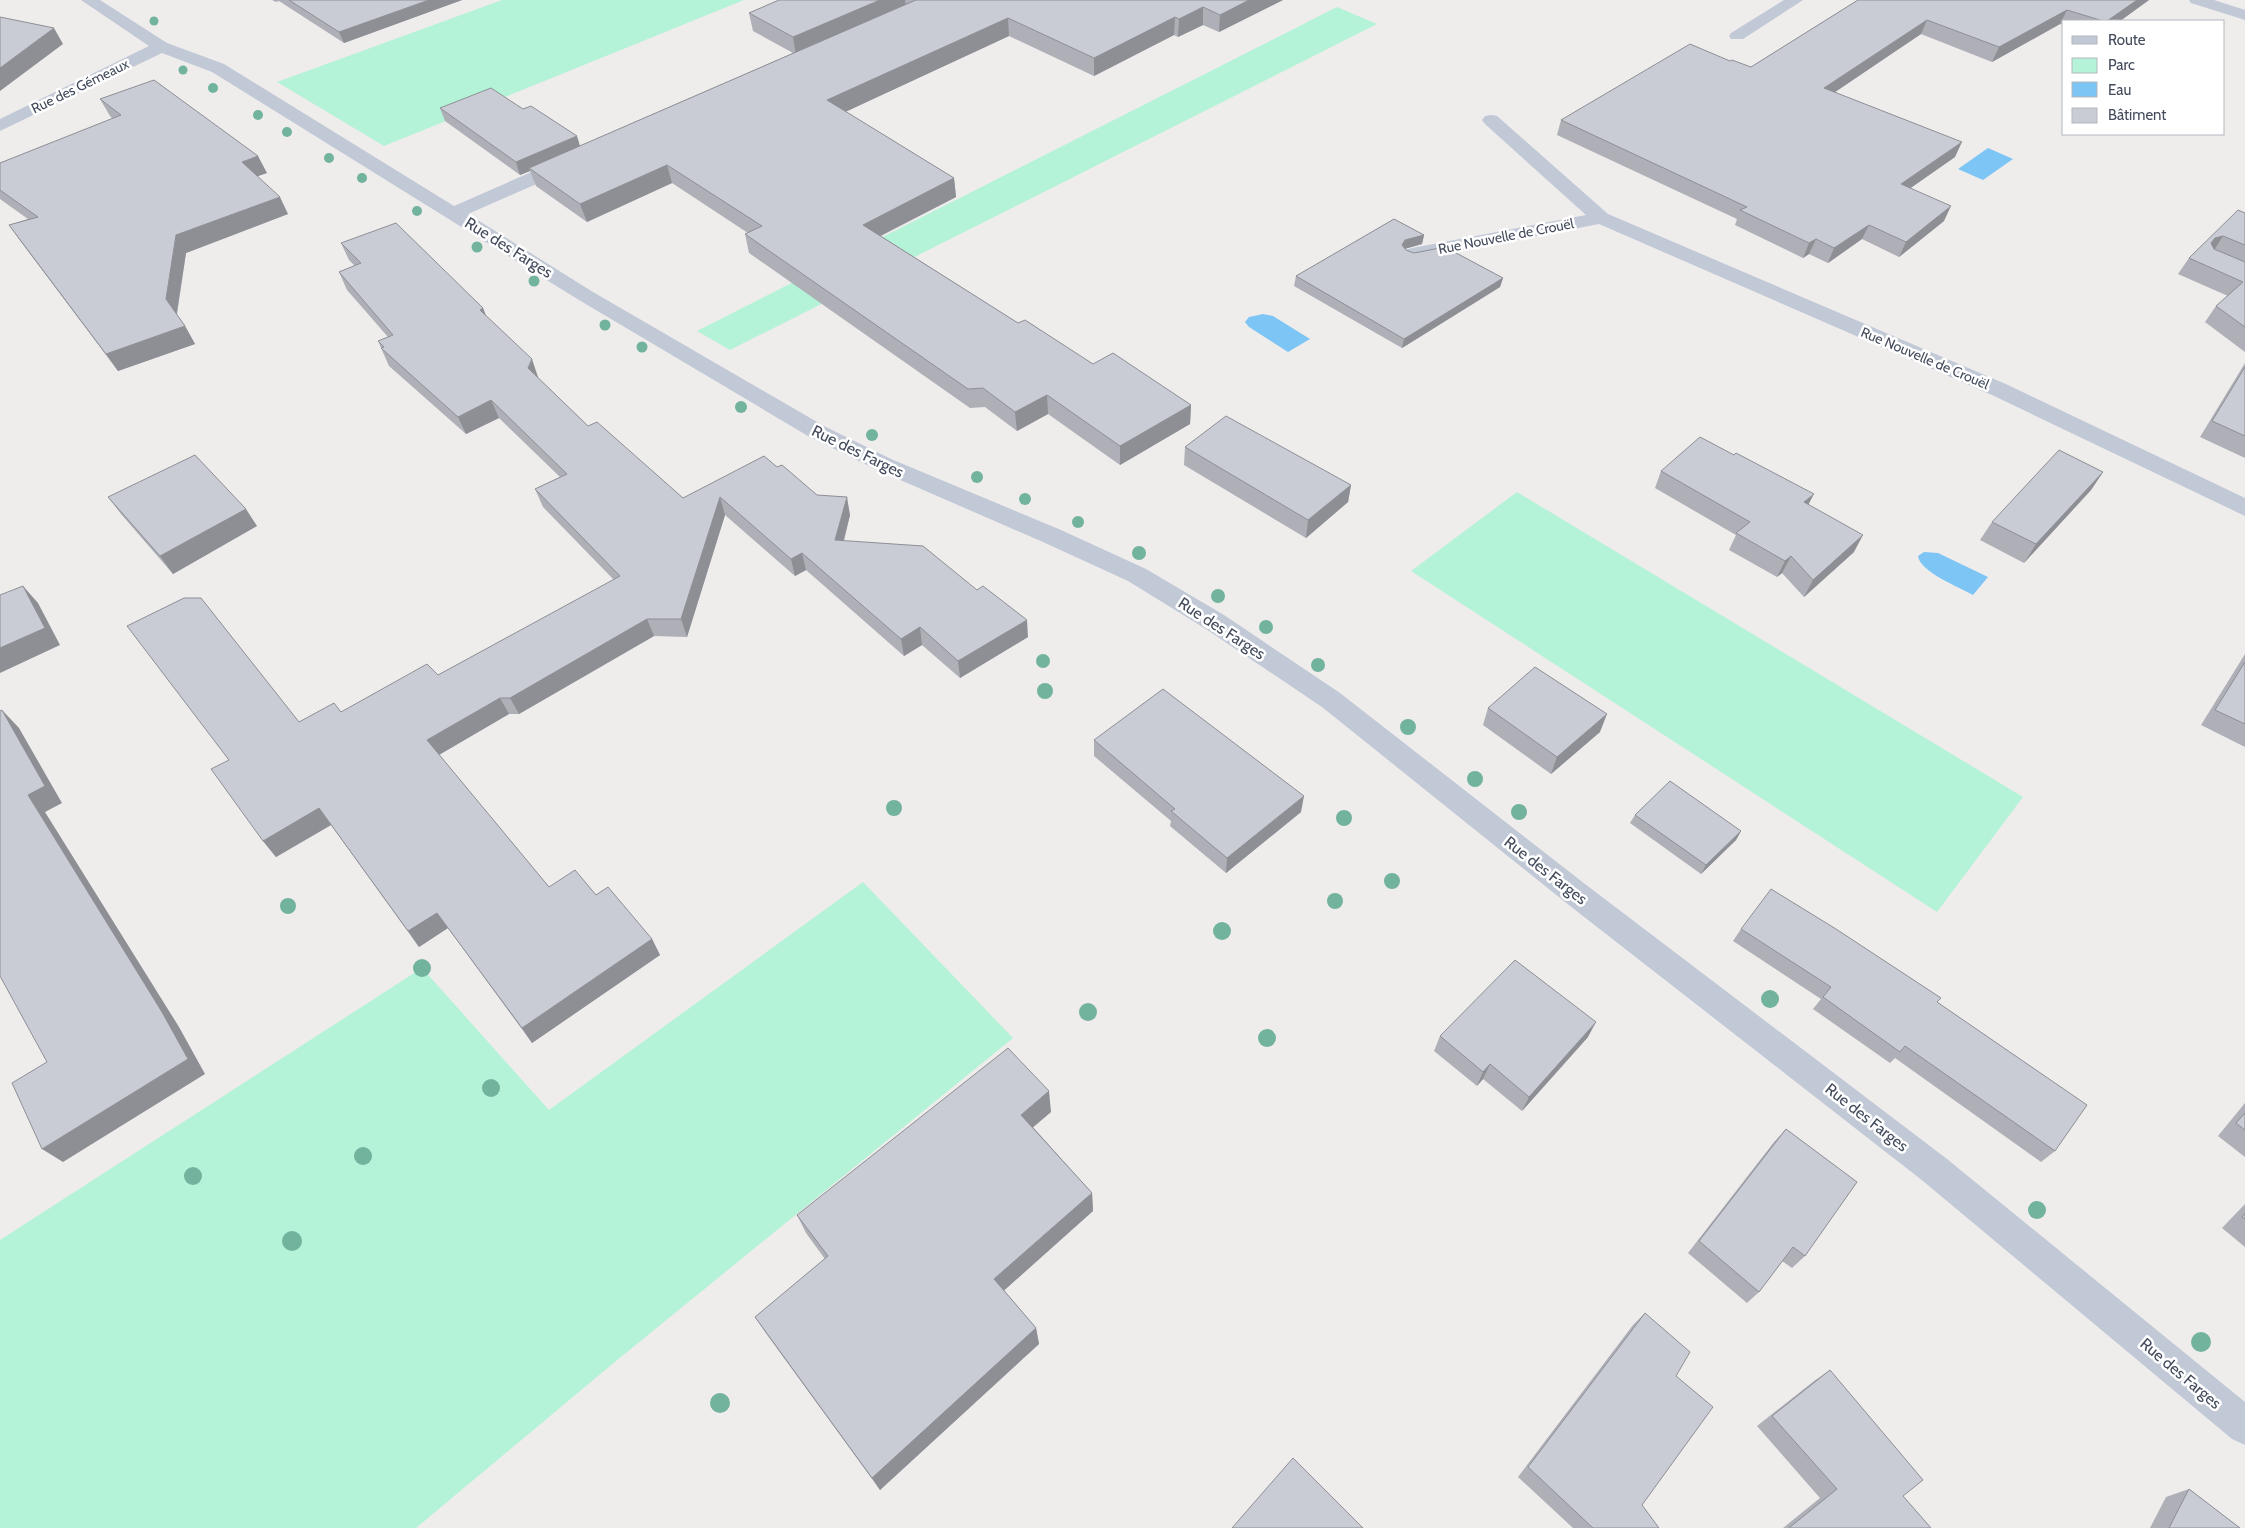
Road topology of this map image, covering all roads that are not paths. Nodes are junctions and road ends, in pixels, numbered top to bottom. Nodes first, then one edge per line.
1 (89, 0) edge
2 (1794, 0) edge
3 (2197, 0) edge
4 (2245, 15) edge
5 (1737, 36) dead end
6 (161, 47) junction
7 (1491, 120) dead end
8 (0, 126) edge
9 (588, 155) edge
10 (455, 213) junction
11 (1601, 218) junction
12 (1412, 254) edge
13 (2245, 508) edge
14 (2245, 1426) edge

1 - 6 street, Rue des Farges
2 - 5 street
3 - 4 street
6 - 8 street, Rue des Gémeaux
6 - 10 street, Rue des Farges
7 - 11 street, Rue Nouvelle de Crouël
9 - 10 street
10 - 14 street, Rue des Farges
11 - 12 street, Rue Nouvelle de Crouël
11 - 13 street, Rue Nouvelle de Crouël

